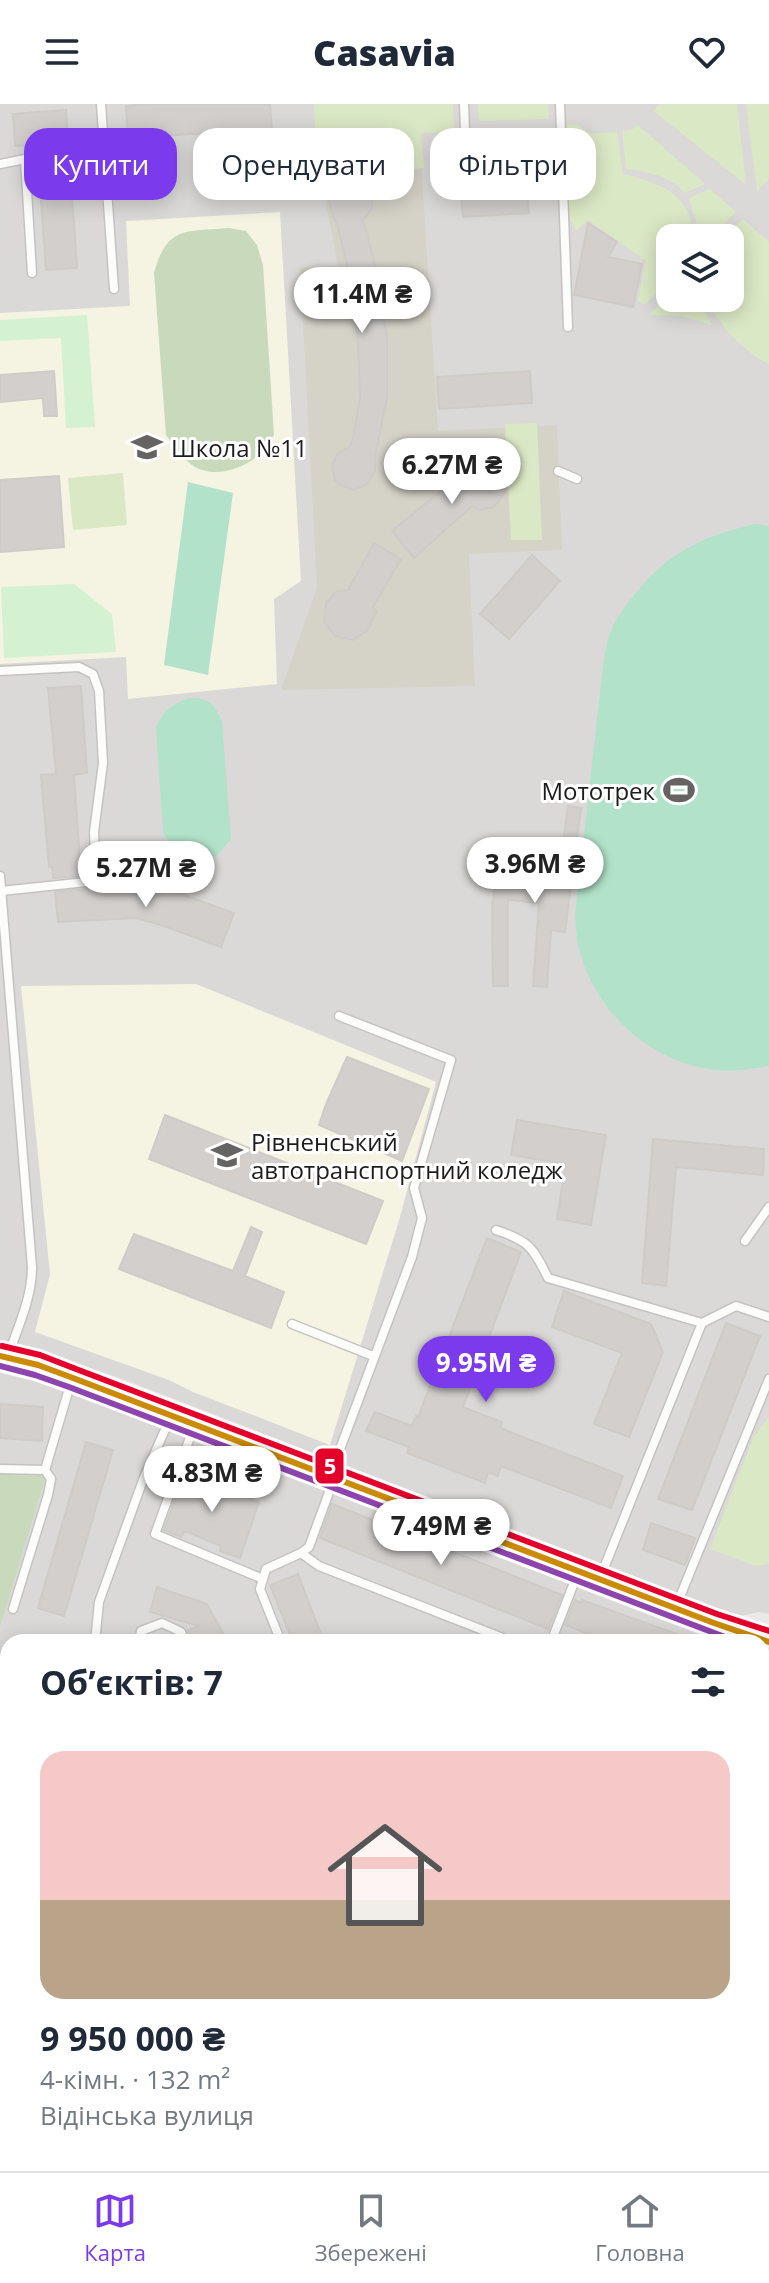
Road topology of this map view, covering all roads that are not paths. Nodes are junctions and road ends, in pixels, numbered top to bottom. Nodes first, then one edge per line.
1 (101, 104) edge
2 (464, 104) edge
3 (560, 104) edge
4 (465, 128) edge
5 (0, 164) edge
6 (32, 273) dead end
7 (114, 289) dead end
8 (568, 327) dead end
9 (558, 471) dead end
10 (577, 479) dead end
11 (0, 671) edge
12 (0, 876) edge
13 (1, 891) edge
14 (339, 1016) dead end
15 (769, 1207) edge
16 (496, 1230) dead end
17 (745, 1241) dead end
18 (769, 1317) edge
19 (702, 1323) junction
20 (292, 1324) dead end
21 (4, 1356) edge
22 (373, 1356) junction
23 (73, 1378) junction
24 (769, 1379) edge
25 (171, 1415) junction
26 (195, 1424) junction
27 (0, 1469) edge
28 (45, 1470) junction
29 (333, 1477) junction
30 (301, 1553) junction
31 (589, 1575) junction
32 (263, 1579) junction
33 (13, 1609) dead end
34 (676, 1609) junction
35 (96, 1634) edge
36 (140, 1634) edge
37 (182, 1634) edge
38 (278, 1634) edge
39 (493, 1634) edge
40 (556, 1634) edge
41 (746, 1634) edge

1 - 7 lane
2 - 4 lane
3 - 8 lane
5 - 6 lane
9 - 10 lane
11 - 13 lane
12 - 13 lane
13 - 21 lane
14 - 22 lane
15 - 17 lane
16 - 19 lane
18 - 19 lane
19 - 31 lane
20 - 22 lane
21 - 23 main road
22 - 29 lane
23 - 25 main road
23 - 28 lane
24 - 34 lane
25 - 26 main road
25 - 35 lane
26 - 29 main road
26 - 32 lane
27 - 28 lane
28 - 33 lane
29 - 30 lane
29 - 31 main road
30 - 32 lane
30 - 39 lane
31 - 34 main road
31 - 40 lane
32 - 38 lane
34 - 41 main road
36 - 37 lane

